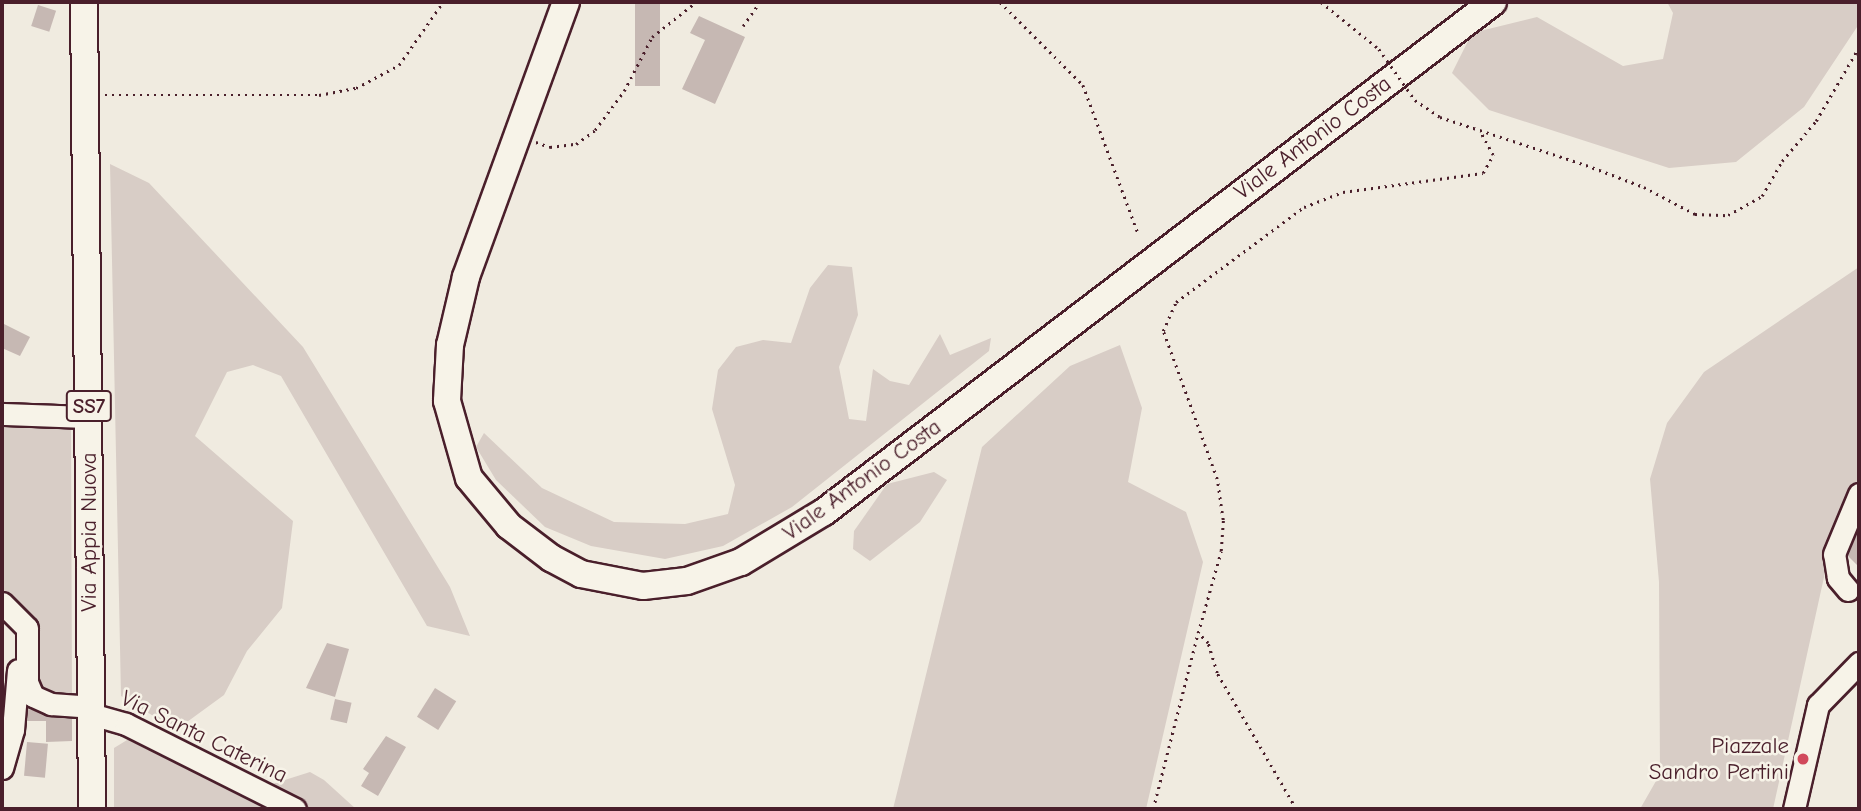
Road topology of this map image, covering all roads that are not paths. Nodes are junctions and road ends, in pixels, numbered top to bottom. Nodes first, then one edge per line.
1 (84, 2) edge
2 (566, 2) edge
3 (1493, 2) edge
4 (2, 414) edge
5 (89, 416) junction
6 (1859, 494) edge
7 (1848, 590) dead end
8 (2, 603) edge
9 (19, 616) junction
10 (1859, 663) edge
11 (90, 710) junction
12 (2, 768) edge
13 (92, 809) edge
14 (295, 809) edge
15 (1794, 809) edge

1 - 5 main road, Via Appia Nuova / SS7
2 - 3 main road, Viale Antonio Costa
4 - 5 street
5 - 11 main road, Via Appia Nuova / SS7
6 - 7 street
8 - 9 street
9 - 11 street, Via Santa Caterina
9 - 12 street
10 - 15 street
11 - 13 main road, Via Appia Nuova / SS7
11 - 14 street, Via Santa Caterina

